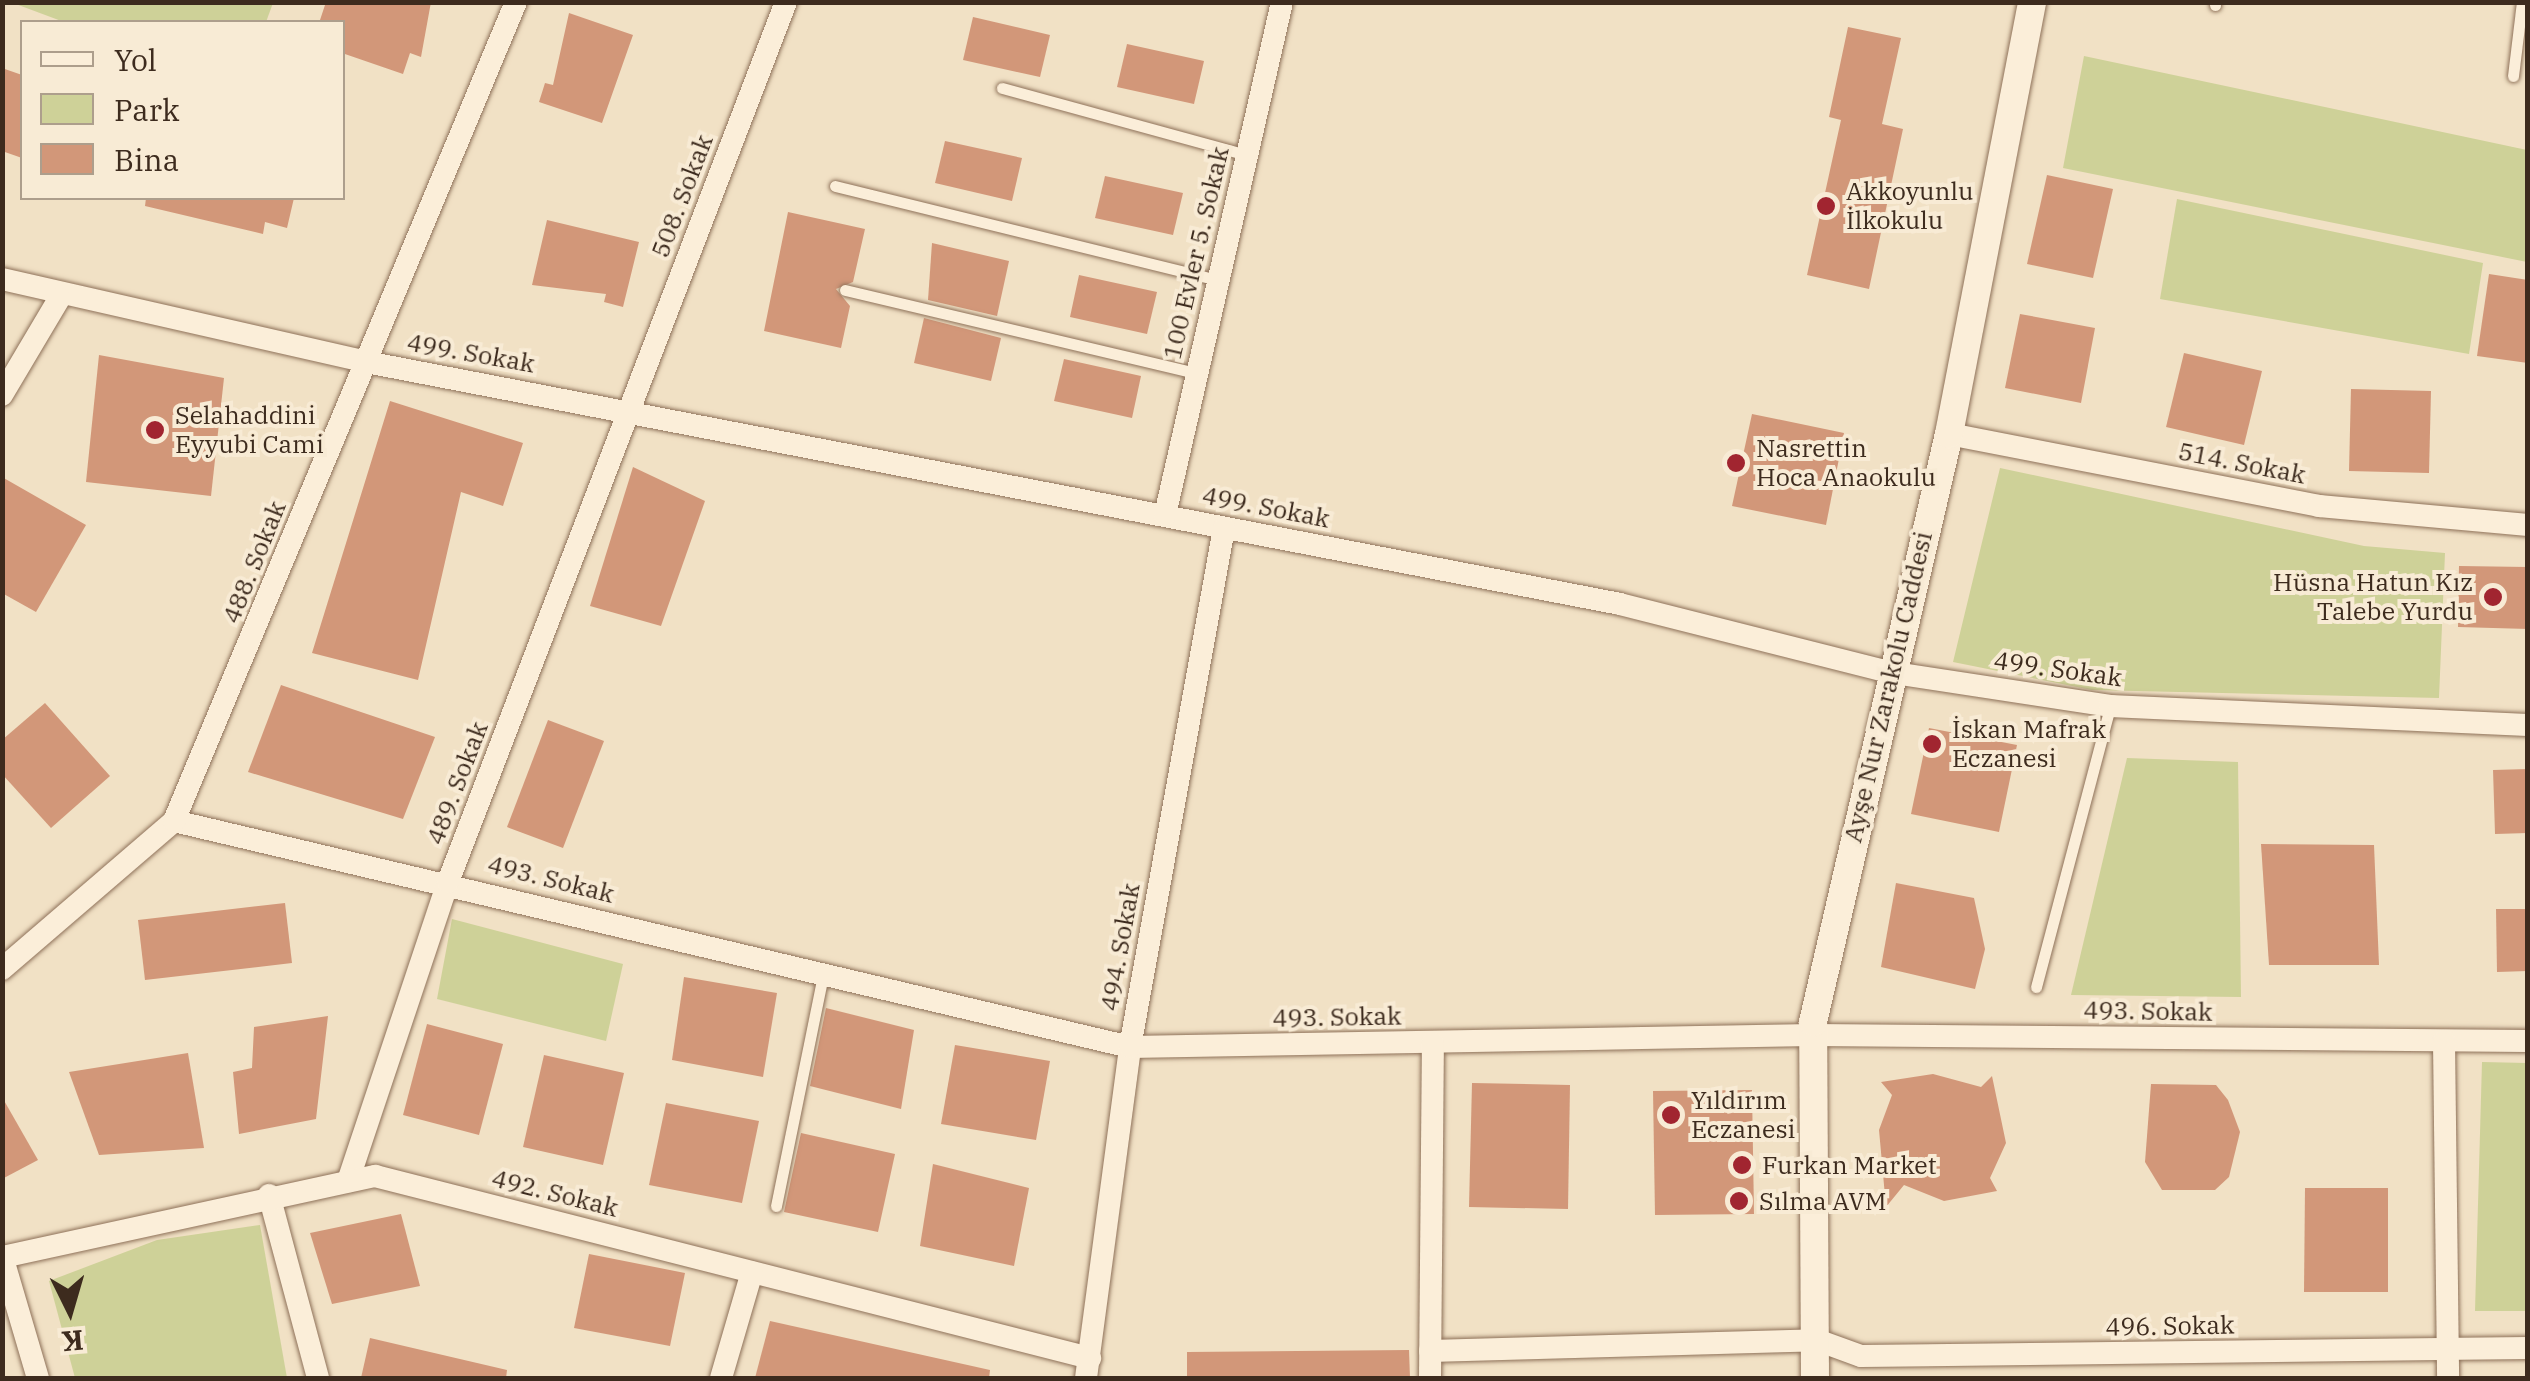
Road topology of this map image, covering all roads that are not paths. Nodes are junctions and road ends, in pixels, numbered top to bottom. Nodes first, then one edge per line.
1 (516, 2) edge
2 (786, 2) edge
3 (1282, 2) edge
4 (2032, 2) edge
5 (2522, 2) edge
6 (2513, 76) dead end
7 (1002, 88) dead end
8 (1247, 155) junction
9 (835, 186) dead end
10 (2, 279) edge
11 (1218, 280) junction
12 (845, 290) dead end
13 (59, 299) junction
14 (366, 362) junction
15 (1197, 373) junction
16 (2, 395) edge
17 (630, 410) junction
18 (1949, 434) junction
19 (1165, 515) junction
20 (2528, 525) edge
21 (1224, 528) junction
22 (1888, 672) junction
23 (2110, 706) junction
24 (2528, 725) edge
25 (174, 821) junction
26 (448, 882) junction
27 (2, 969) edge
28 (824, 974) junction
29 (2036, 986) dead end
30 (1813, 1035) junction
31 (2444, 1041) junction
32 (2528, 1042) edge
33 (1432, 1043) junction
34 (1130, 1047) junction
35 (348, 1181) junction
36 (269, 1195) junction
37 (776, 1206) dead end
38 (3, 1257) edge
39 (752, 1272) junction
40 (1817, 1340) junction
41 (2528, 1348) edge
42 (2448, 1350) junction
43 (1430, 1351) junction
44 (1088, 1368) edge
45 (38, 1378) edge
46 (318, 1378) edge
47 (721, 1378) edge
48 (1430, 1378) edge
49 (1815, 1378) edge
50 (2448, 1378) edge

1 - 14 street, 488. Sokak
2 - 17 street, 508. Sokak
3 - 8 street, 100 Evler 5. Sokak
4 - 18 street, Ayşe Nur Zarakolu Caddesi
5 - 6 lane
7 - 8 lane
8 - 11 street, 100 Evler 5. Sokak
9 - 11 lane
10 - 13 street, 499. Sokak
11 - 15 street, 100 Evler 5. Sokak
12 - 15 lane
13 - 14 street, 499. Sokak
13 - 16 street
14 - 17 street, 499. Sokak
14 - 25 street, 488. Sokak
15 - 19 street, 100 Evler 5. Sokak
17 - 19 street, 499. Sokak
17 - 26 street, 489. Sokak
18 - 20 street, 514. Sokak
18 - 22 street, Ayşe Nur Zarakolu Caddesi
19 - 21 street, 499. Sokak
21 - 22 street, 499. Sokak
21 - 34 street, 494. Sokak
22 - 23 street, 499. Sokak
22 - 30 street, Ayşe Nur Zarakolu Caddesi
23 - 24 street, 499. Sokak
23 - 29 lane
25 - 26 street, 493. Sokak
25 - 27 street, 488. Sokak
26 - 28 street, 493. Sokak
26 - 35 street, 489. Sokak
28 - 34 street, 493. Sokak
28 - 37 lane
30 - 31 street, 493. Sokak
30 - 33 street, 493. Sokak
30 - 40 street, Ayşe Nur Zarakolu Caddesi
31 - 32 street, 493. Sokak
31 - 42 street
33 - 34 street, 493. Sokak
33 - 43 street
34 - 44 street, 494. Sokak
35 - 36 street, 492. Sokak
35 - 39 street, 492. Sokak
36 - 38 street, 492. Sokak
36 - 46 street
38 - 45 street
39 - 44 street, 492. Sokak
39 - 47 street
40 - 42 street, 496. Sokak
40 - 43 street
40 - 49 street, Ayşe Nur Zarakolu Caddesi
41 - 42 street, 496. Sokak
42 - 50 street
43 - 48 street

